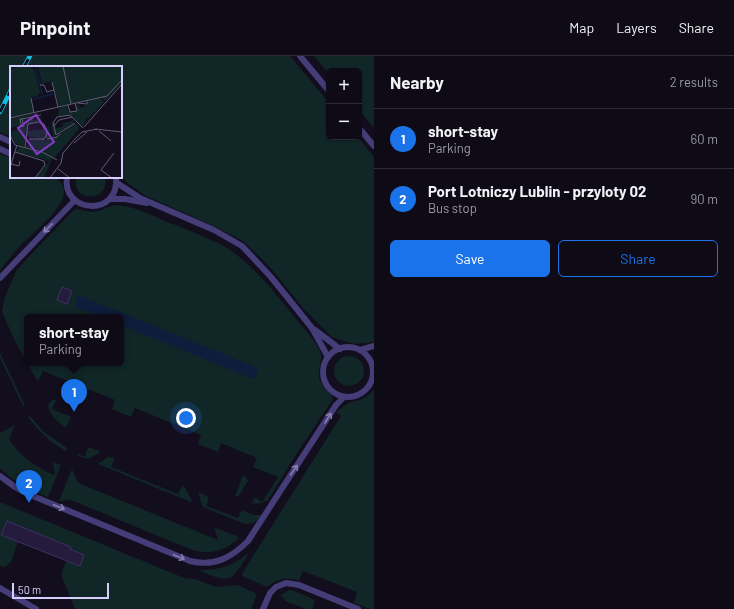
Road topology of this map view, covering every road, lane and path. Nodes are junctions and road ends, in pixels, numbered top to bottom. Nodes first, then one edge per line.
1 (300, 56) edge
2 (326, 87) edge
3 (362, 132) edge
4 (0, 137) edge
5 (10, 142) edge
6 (374, 146) edge
7 (0, 149) edge
8 (10, 154) edge
9 (65, 178) edge
10 (117, 180) edge
11 (110, 199) junction
12 (75, 200) junction
13 (155, 204) junction
14 (0, 278) edge
15 (312, 328) junction
16 (374, 346) edge
17 (340, 348) junction
18 (360, 350) junction
19 (328, 358) junction
20 (373, 365) edge
21 (344, 397) junction
22 (0, 476) edge
23 (0, 588) edge
24 (36, 609) edge
25 (263, 609) edge
26 (358, 609) edge

1 - 2 lane
3 - 6 lane
4 - 5 lane
7 - 8 lane
9 - 12 lane
10 - 11 lane
10 - 13 lane
11 - 12 lane
11 - 13 lane
12 -> 14 lane
13 - 15 lane
15 - 17 lane
15 - 19 lane
16 - 18 lane
17 - 18 lane
17 - 19 lane
18 - 20 lane
19 - 21 lane
20 - 21 lane
22 -> 21 lane
23 - 24 lane
25 - 26 lane

